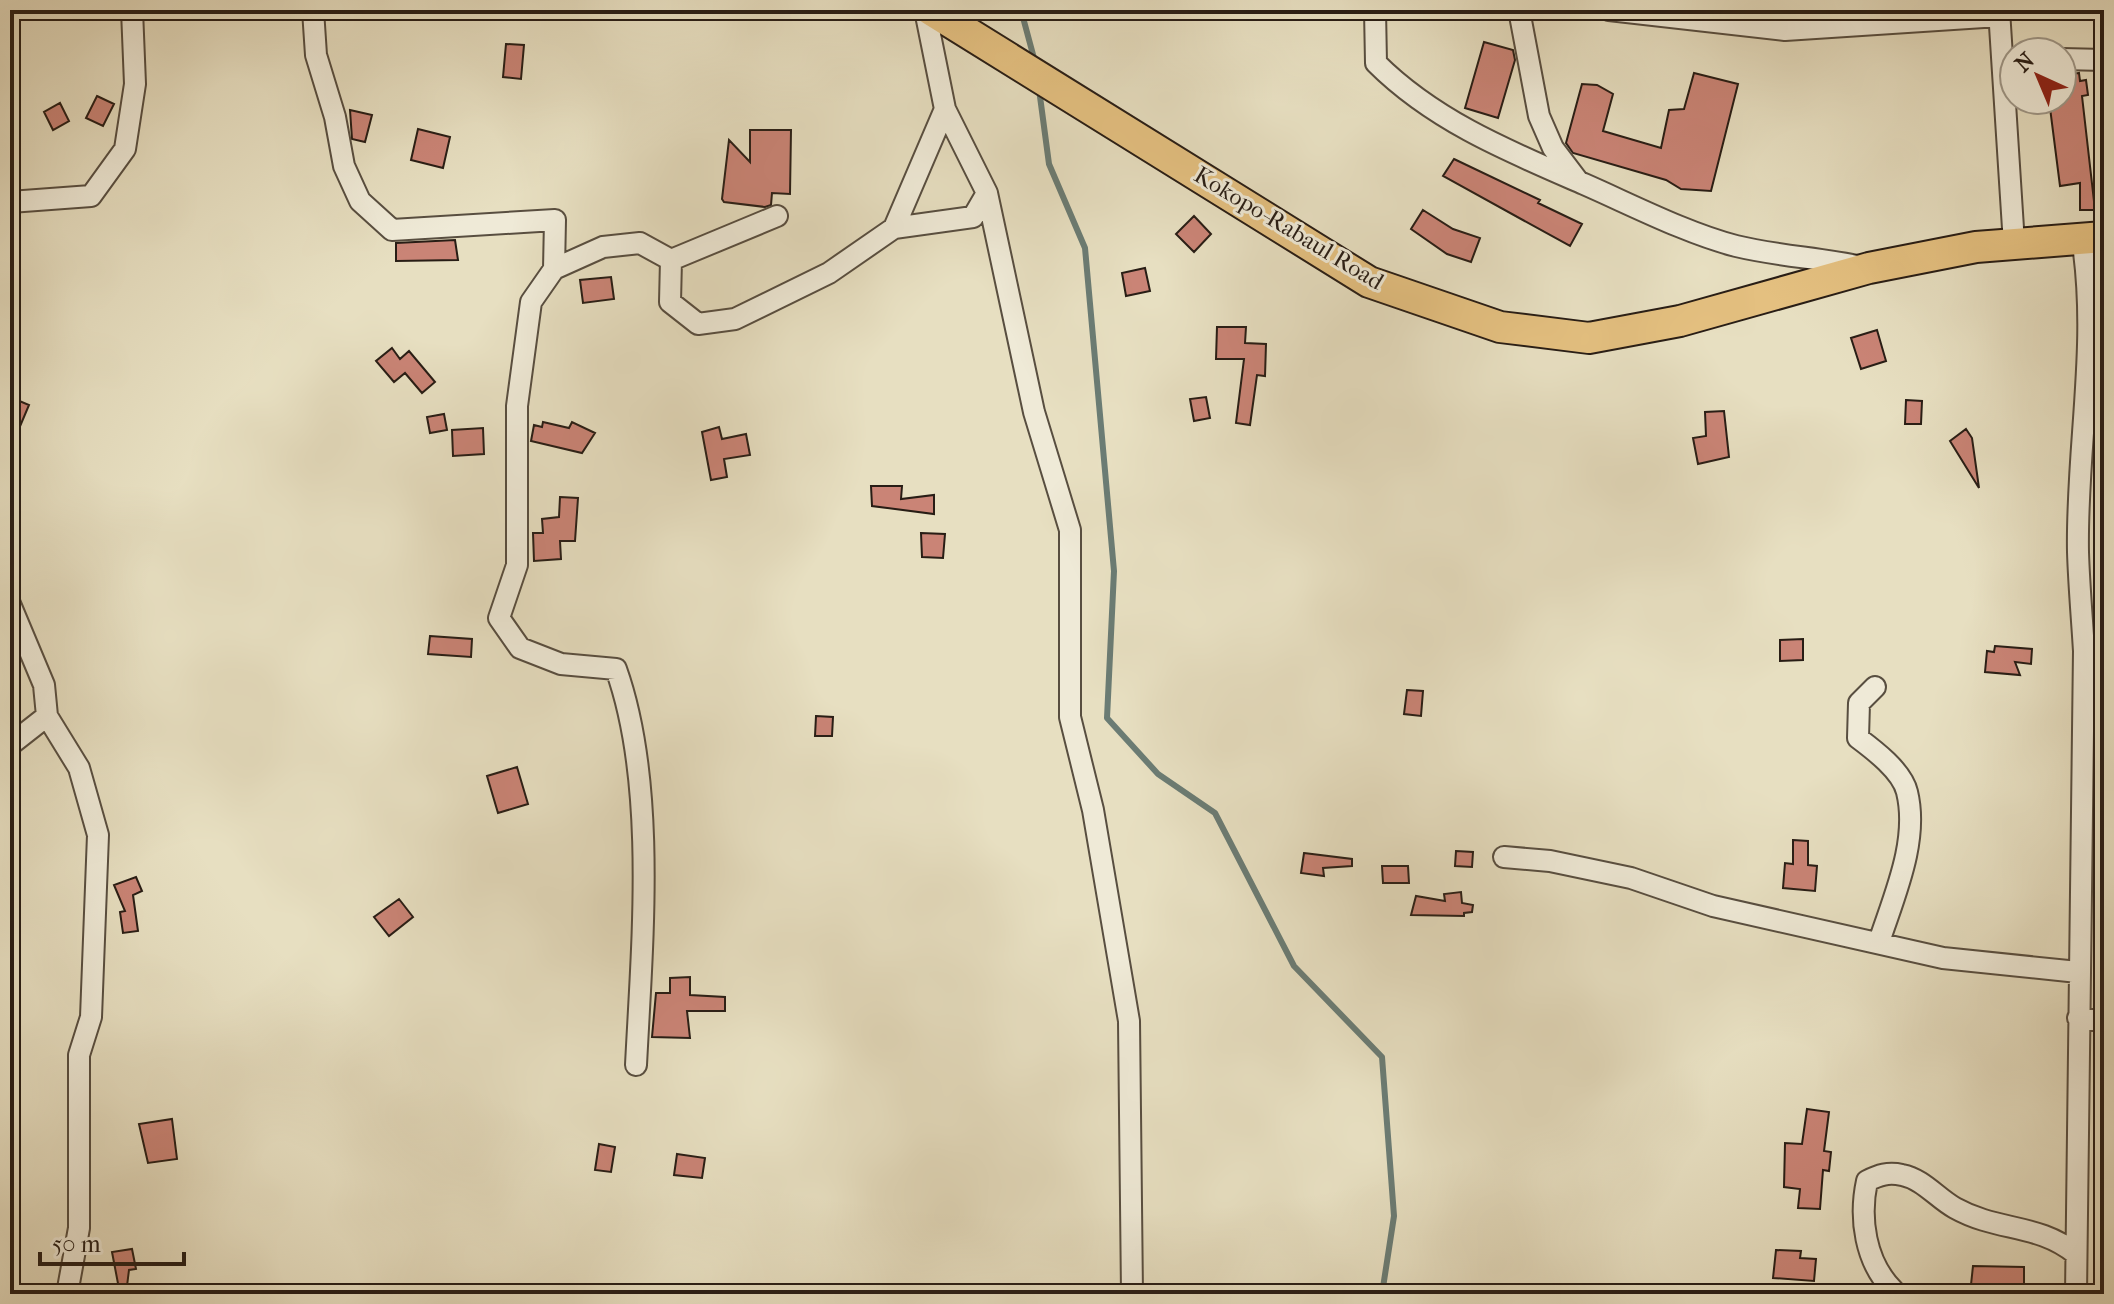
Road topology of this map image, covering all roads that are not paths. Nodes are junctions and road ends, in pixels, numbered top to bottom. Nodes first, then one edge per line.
1 (132, 10) edge
2 (313, 10) edge
3 (925, 10) edge
4 (931, 10) edge
5 (1375, 10) edge
6 (1519, 10) edge
7 (1609, 10) edge
8 (1999, 13) edge
9 (2004, 36) edge
10 (2078, 59) edge
11 (2104, 60) edge
12 (945, 109) junction
13 (2010, 116) edge
14 (1579, 182) junction
15 (987, 193) junction
16 (10, 202) edge
17 (777, 216) dead end
18 (894, 228) junction
19 (2093, 238) edge
20 (2014, 244) junction
21 (671, 260) junction
22 (1869, 268) junction
23 (554, 269) junction
24 (10, 604) edge
25 (1875, 687) dead end
26 (47, 716) junction
27 (10, 745) edge
28 (1504, 857) dead end
29 (1879, 942) junction
30 (2078, 972) junction
31 (2078, 1018) junction
32 (2104, 1021) edge
33 (636, 1065) dead end
34 (2076, 1254) junction
35 (1893, 1290) dead end
36 (67, 1294) edge
37 (1132, 1294) edge
38 (2076, 1294) edge

1 - 16 street
2 - 23 street
3 - 12 street
4 - 22 main road, Kokopo-Rabaul Road
5 - 14 street
6 - 14 street
7 - 8 street
8 - 9 street
10 - 11 street
12 - 15 street
12 - 18 street
13 - 20 street
14 - 22 street
15 - 18 street
15 - 37 street
17 - 21 street
18 - 21 street
19 - 20 main road, Kokopo-Rabaul Road
19 - 30 street
20 - 22 main road, Kokopo-Rabaul Road
21 - 23 street
23 - 33 street
24 - 26 street
25 - 29 street
26 - 27 street
26 - 36 street
28 - 29 street
29 - 30 street
30 - 31 street
31 - 32 street
31 - 34 street
34 - 35 street
34 - 38 street

